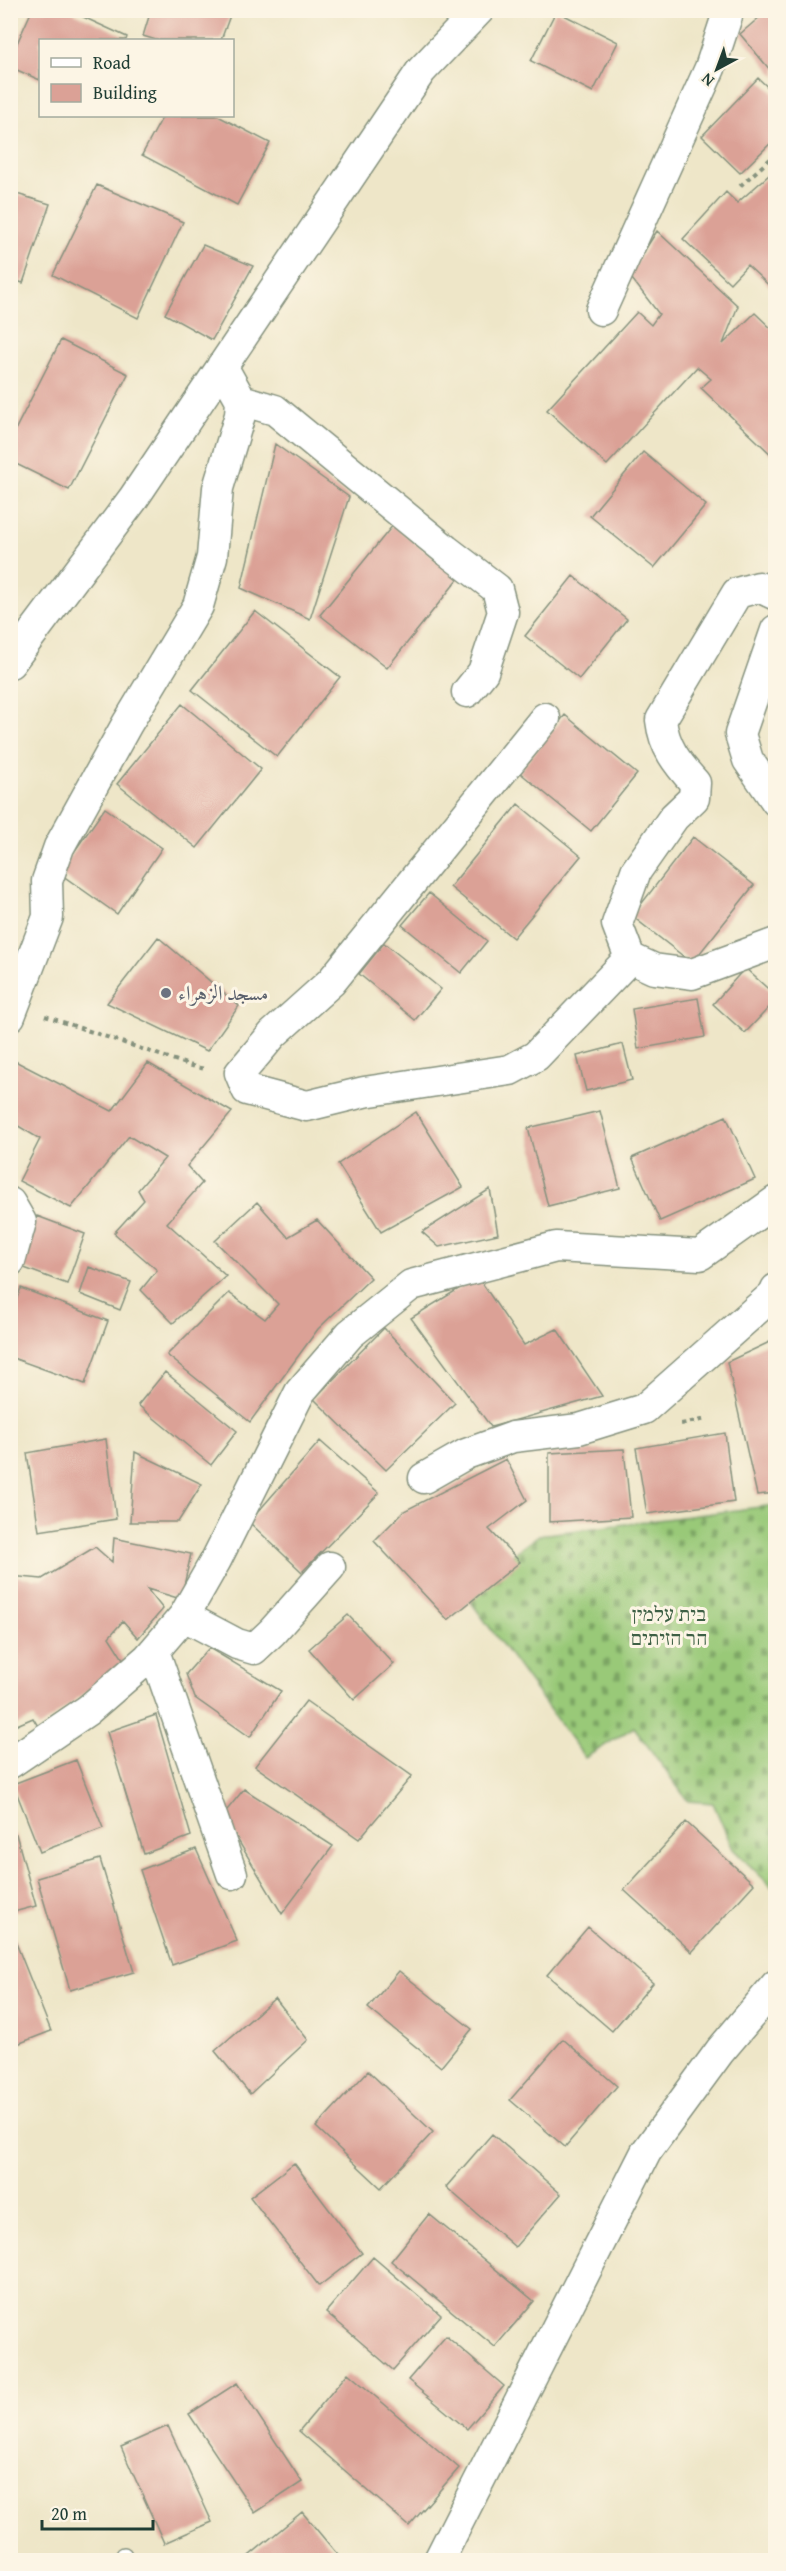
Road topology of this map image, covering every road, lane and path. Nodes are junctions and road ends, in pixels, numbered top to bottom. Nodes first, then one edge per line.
1 (726, 10) edge
2 (479, 11) edge
3 (776, 154) edge
4 (740, 186) dead end
5 (602, 310) dead end
6 (222, 366) junction
7 (241, 400) junction
8 (776, 595) edge
9 (776, 630) edge
10 (10, 663) edge
11 (467, 692) dead end
12 (545, 718) dead end
13 (776, 801) edge
14 (776, 944) edge
15 (630, 958) junction
16 (13, 1011) edge
17 (240, 1073) junction
18 (776, 1201) edge
19 (10, 1203) edge
20 (10, 1260) edge
21 (776, 1289) edge
22 (424, 1478) dead end
23 (330, 1568) dead end
24 (184, 1616) junction
25 (154, 1651) junction
26 (10, 1763) edge
27 (232, 1874) dead end
28 (776, 1985) edge
29 (439, 2560) edge

1 - 5 street
2 - 6 street
3 - 4 path
6 - 7 street
6 - 10 street
7 - 11 street
7 - 16 street
8 - 15 street
9 - 13 street
12 - 17 street
14 - 15 street
15 - 17 street
16 - 17 path
18 - 24 street
19 - 20 street
21 - 22 street
23 - 24 street
24 - 25 street
25 - 26 street
25 - 27 street
28 - 29 street

